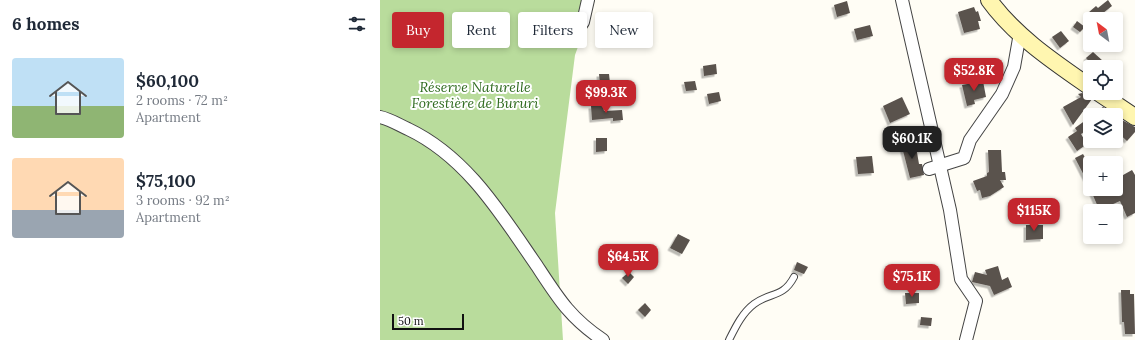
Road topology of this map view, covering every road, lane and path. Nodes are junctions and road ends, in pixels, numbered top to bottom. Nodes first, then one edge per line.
1 (588, 0) edge
2 (902, 0) edge
3 (984, 0) edge
4 (989, 0) edge
5 (585, 12) edge
6 (999, 14) junction
7 (1020, 33) junction
8 (1083, 82) edge
9 (1110, 100) edge
10 (380, 117) edge
11 (1135, 117) edge
12 (935, 167) junction
13 (794, 277) dead end
14 (603, 340) edge
15 (728, 340) edge
16 (966, 340) edge

1 - 5 street
2 - 12 street
3 - 6 street
4 - 6 street
6 - 7 street
7 - 8 street
7 - 12 street
9 - 11 street
10 - 14 street
12 - 16 street
13 - 15 lane

